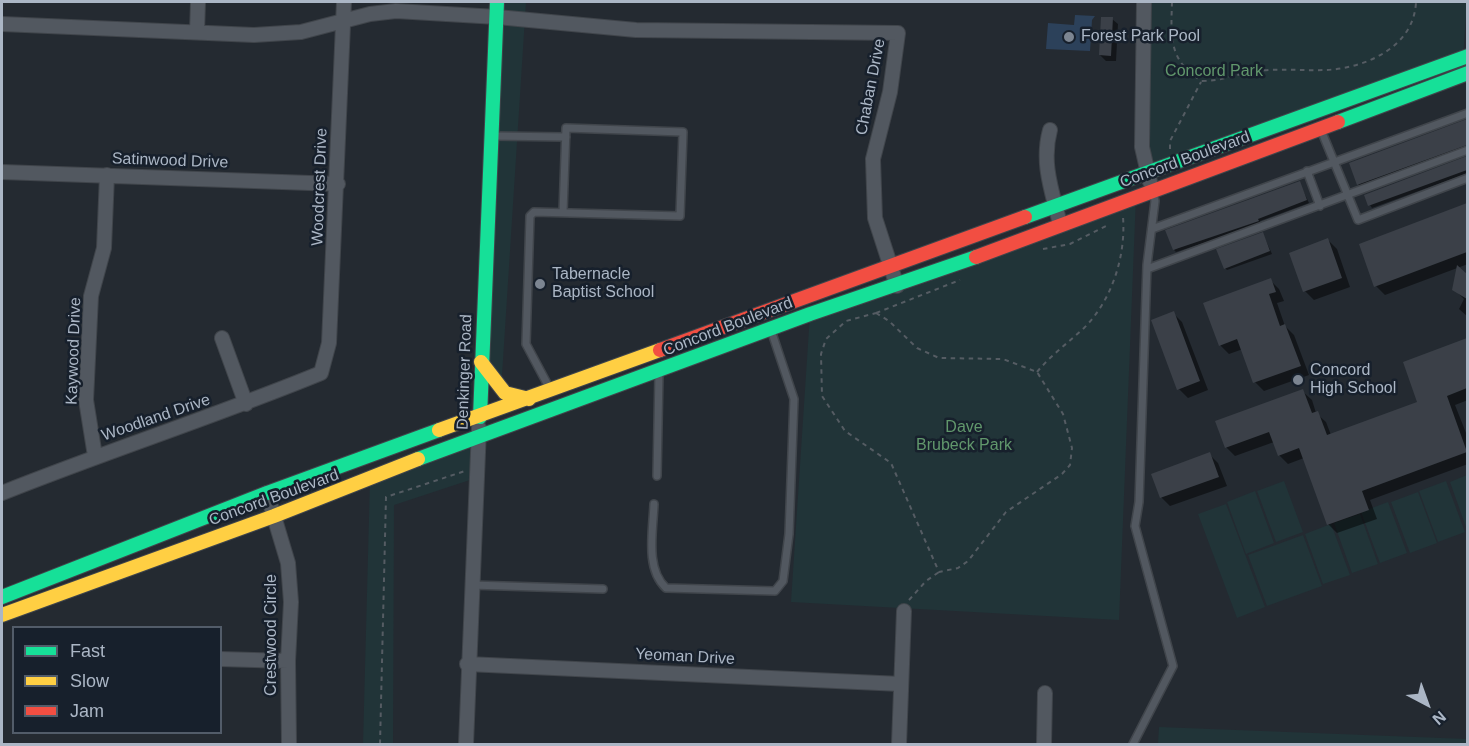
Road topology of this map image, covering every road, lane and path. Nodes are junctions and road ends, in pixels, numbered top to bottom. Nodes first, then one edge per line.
1 (198, 2) edge
2 (344, 2) edge
3 (497, 2) edge
4 (1144, 2) edge
5 (1172, 2) edge
6 (1416, 2) edge
7 (496, 17) junction
8 (343, 21) junction
9 (2, 24) edge
10 (197, 32) junction
11 (1467, 56) edge
12 (1438, 67) junction
13 (1467, 73) edge
14 (1202, 81) junction
15 (1467, 113) edge
16 (1320, 127) junction
17 (1050, 130) dead end
18 (491, 136) junction
19 (566, 137) junction
20 (1467, 150) edge
21 (1334, 161) junction
22 (1172, 163) junction
23 (1307, 171) junction
24 (2, 172) edge
25 (1148, 172) junction
26 (107, 175) junction
27 (1467, 178) edge
28 (338, 184) junction
29 (1152, 190) junction
30 (1347, 195) junction
31 (1055, 206) junction
32 (1320, 206) junction
33 (563, 212) junction
34 (1123, 217) dead end
35 (1112, 222) dead end
36 (1060, 224) junction
37 (1152, 229) junction
38 (1041, 249) dead end
39 (889, 265) junction
40 (1147, 268) junction
41 (966, 277) dead end
42 (897, 286) junction
43 (876, 313) junction
44 (771, 329) junction
45 (222, 339) dead end
46 (481, 362) junction
47 (658, 372) junction
48 (1037, 372) junction
49 (321, 373) joint
50 (551, 392) junction
51 (534, 399) junction
52 (246, 404) junction
53 (480, 417) junction
54 (479, 435) junction
55 (95, 456) junction
56 (477, 468) junction
57 (657, 476) dead end
58 (2, 493) edge
59 (267, 494) junction
60 (654, 504) dead end
61 (274, 516) junction
62 (939, 572) junction
63 (471, 585) junction
64 (603, 589) dead end
65 (2, 597) edge
66 (904, 611) joint
67 (2, 615) edge
68 (222, 659) edge
69 (288, 661) junction
70 (467, 664) junction
71 (901, 684) junction
72 (1045, 693) dead end
73 (289, 744) edge
74 (380, 744) edge
75 (466, 744) edge
76 (899, 744) edge
77 (1044, 744) edge
78 (1133, 744) edge

1 - 10 street
2 - 8 street, Woodcrest Drive
3 - 7 street, Denkinger Road
4 - 25 street
5 - 14 path
6 - 14 path
7 - 8 street, Chaban Drive
7 - 18 street, Denkinger Road
7 - 39 street, Chaban Drive
8 - 10 street, Chaban Drive
8 - 28 street, Woodcrest Drive
9 - 10 street, Chaban Drive
11 - 12 street, Concord Boulevard
12 - 16 street
12 - 22 street, Concord Boulevard
13 - 16 street, Concord Boulevard
14 - 22 path
15 - 21 lane
16 - 21 lane
16 - 29 street, Concord Boulevard
17 - 31 street
18 - 19 lane
18 - 46 street, Denkinger Road
19 - 33 lane
19 - 33 lane
20 - 30 lane
21 - 23 lane
21 - 30 lane
22 - 25 street, Concord Boulevard
23 - 32 lane
23 - 37 lane
24 - 26 street, Satinwood Drive
25 - 29 street
25 - 31 street, Concord Boulevard
26 - 28 street, Satinwood Drive
26 - 55 street, Kaywood Drive
27 - 30 lane
28 - 49 street, Woodcrest Drive
29 - 36 street, Concord Boulevard
29 - 37 lane
30 - 32 lane
31 - 36 street
31 - 39 street, Concord Boulevard
32 - 40 lane
33 - 50 lane
34 - 48 path
35 - 38 path
36 - 42 street, Concord Boulevard
37 - 40 lane
39 - 42 street
39 - 50 street, Concord Boulevard
40 - 78 lane
41 - 43 path
42 - 44 street, Concord Boulevard
43 - 48 path
43 - 62 path
44 - 47 street, Concord Boulevard
44 - 60 lane
45 - 52 street
46 - 51 street
46 - 53 street, Denkinger Road
47 - 54 street, Concord Boulevard
47 - 57 lane
48 - 62 path
49 - 52 street, Woodland Drive
50 - 51 street, Concord Boulevard
51 - 53 street, Concord Boulevard
52 - 55 street, Woodland Drive
53 - 54 street, Denkinger Road
53 - 59 street, Concord Boulevard
54 - 56 street, Denkinger Road
54 - 61 street, Concord Boulevard
55 - 58 street, Woodland Drive
56 - 63 street, Denkinger Road
56 - 74 path
59 - 61 street, Crestwood Circle
59 - 65 street, Concord Boulevard
61 - 67 street, Concord Boulevard
61 - 69 street, Crestwood Circle
62 - 66 path
63 - 64 lane
63 - 70 street, Denkinger Road
66 - 71 street
68 - 69 street
69 - 73 street, Crestwood Circle
70 - 71 street, Yeoman Drive
70 - 75 street, Denkinger Road
71 - 76 street
72 - 77 street

